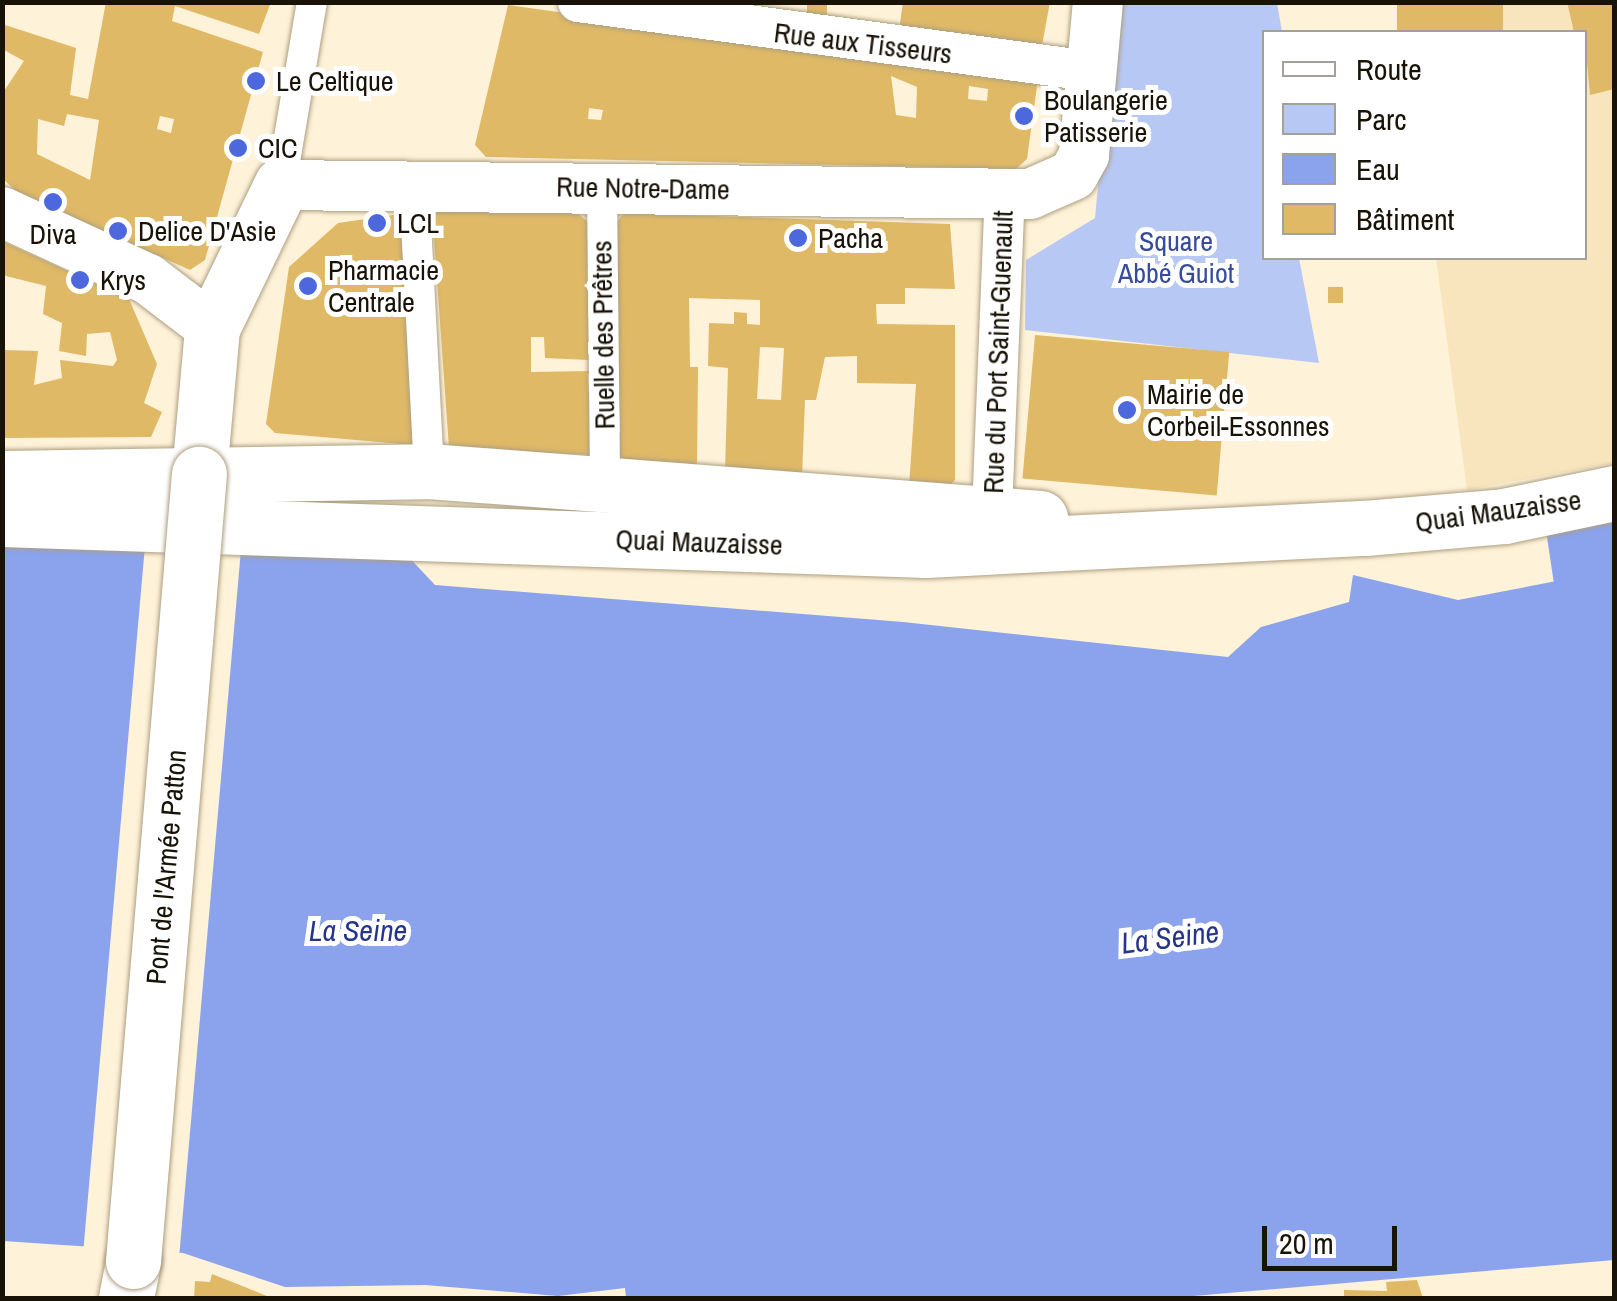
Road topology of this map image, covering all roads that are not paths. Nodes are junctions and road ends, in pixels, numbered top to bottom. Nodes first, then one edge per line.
1 (312, 2) edge
2 (578, 2) edge
3 (1098, 2) edge
4 (1090, 71) junction
5 (281, 185) junction
6 (414, 185) junction
7 (602, 188) junction
8 (1005, 192) junction
9 (2, 212) edge
10 (212, 328) junction
11 (429, 471) junction
12 (2, 478) edge
13 (605, 481) junction
14 (1614, 494) edge
15 (198, 500) junction
16 (992, 512) junction
17 (2, 519) edge
18 (1202, 536) junction
19 (130, 1280) edge

1 - 5 street
2 - 4 street, Rue aux Tisseurs
3 - 4 street
4 - 8 street, Rue Notre-Dame
5 - 6 street, Rue Notre-Dame
5 - 10 main road
6 - 7 street, Rue Notre-Dame
6 - 11 street
7 - 8 street, Rue Notre-Dame
7 - 13 street, Ruelle des Prêtres
8 - 16 street, Rue du Port Saint-Guenault
9 - 10 street
10 - 15 main road, Pont de l'Armée Patton
11 - 13 main road, Quai Mauzaisse
11 - 15 main road, Quai Mauzaisse
12 - 15 main road
13 - 16 main road, Quai Mauzaisse
14 - 18 main road, Quai Mauzaisse
15 - 17 main road
15 - 18 main road, Quai Mauzaisse
15 - 19 main road, Pont de l'Armée Patton, bridge
16 - 18 main road, Quai Mauzaisse

